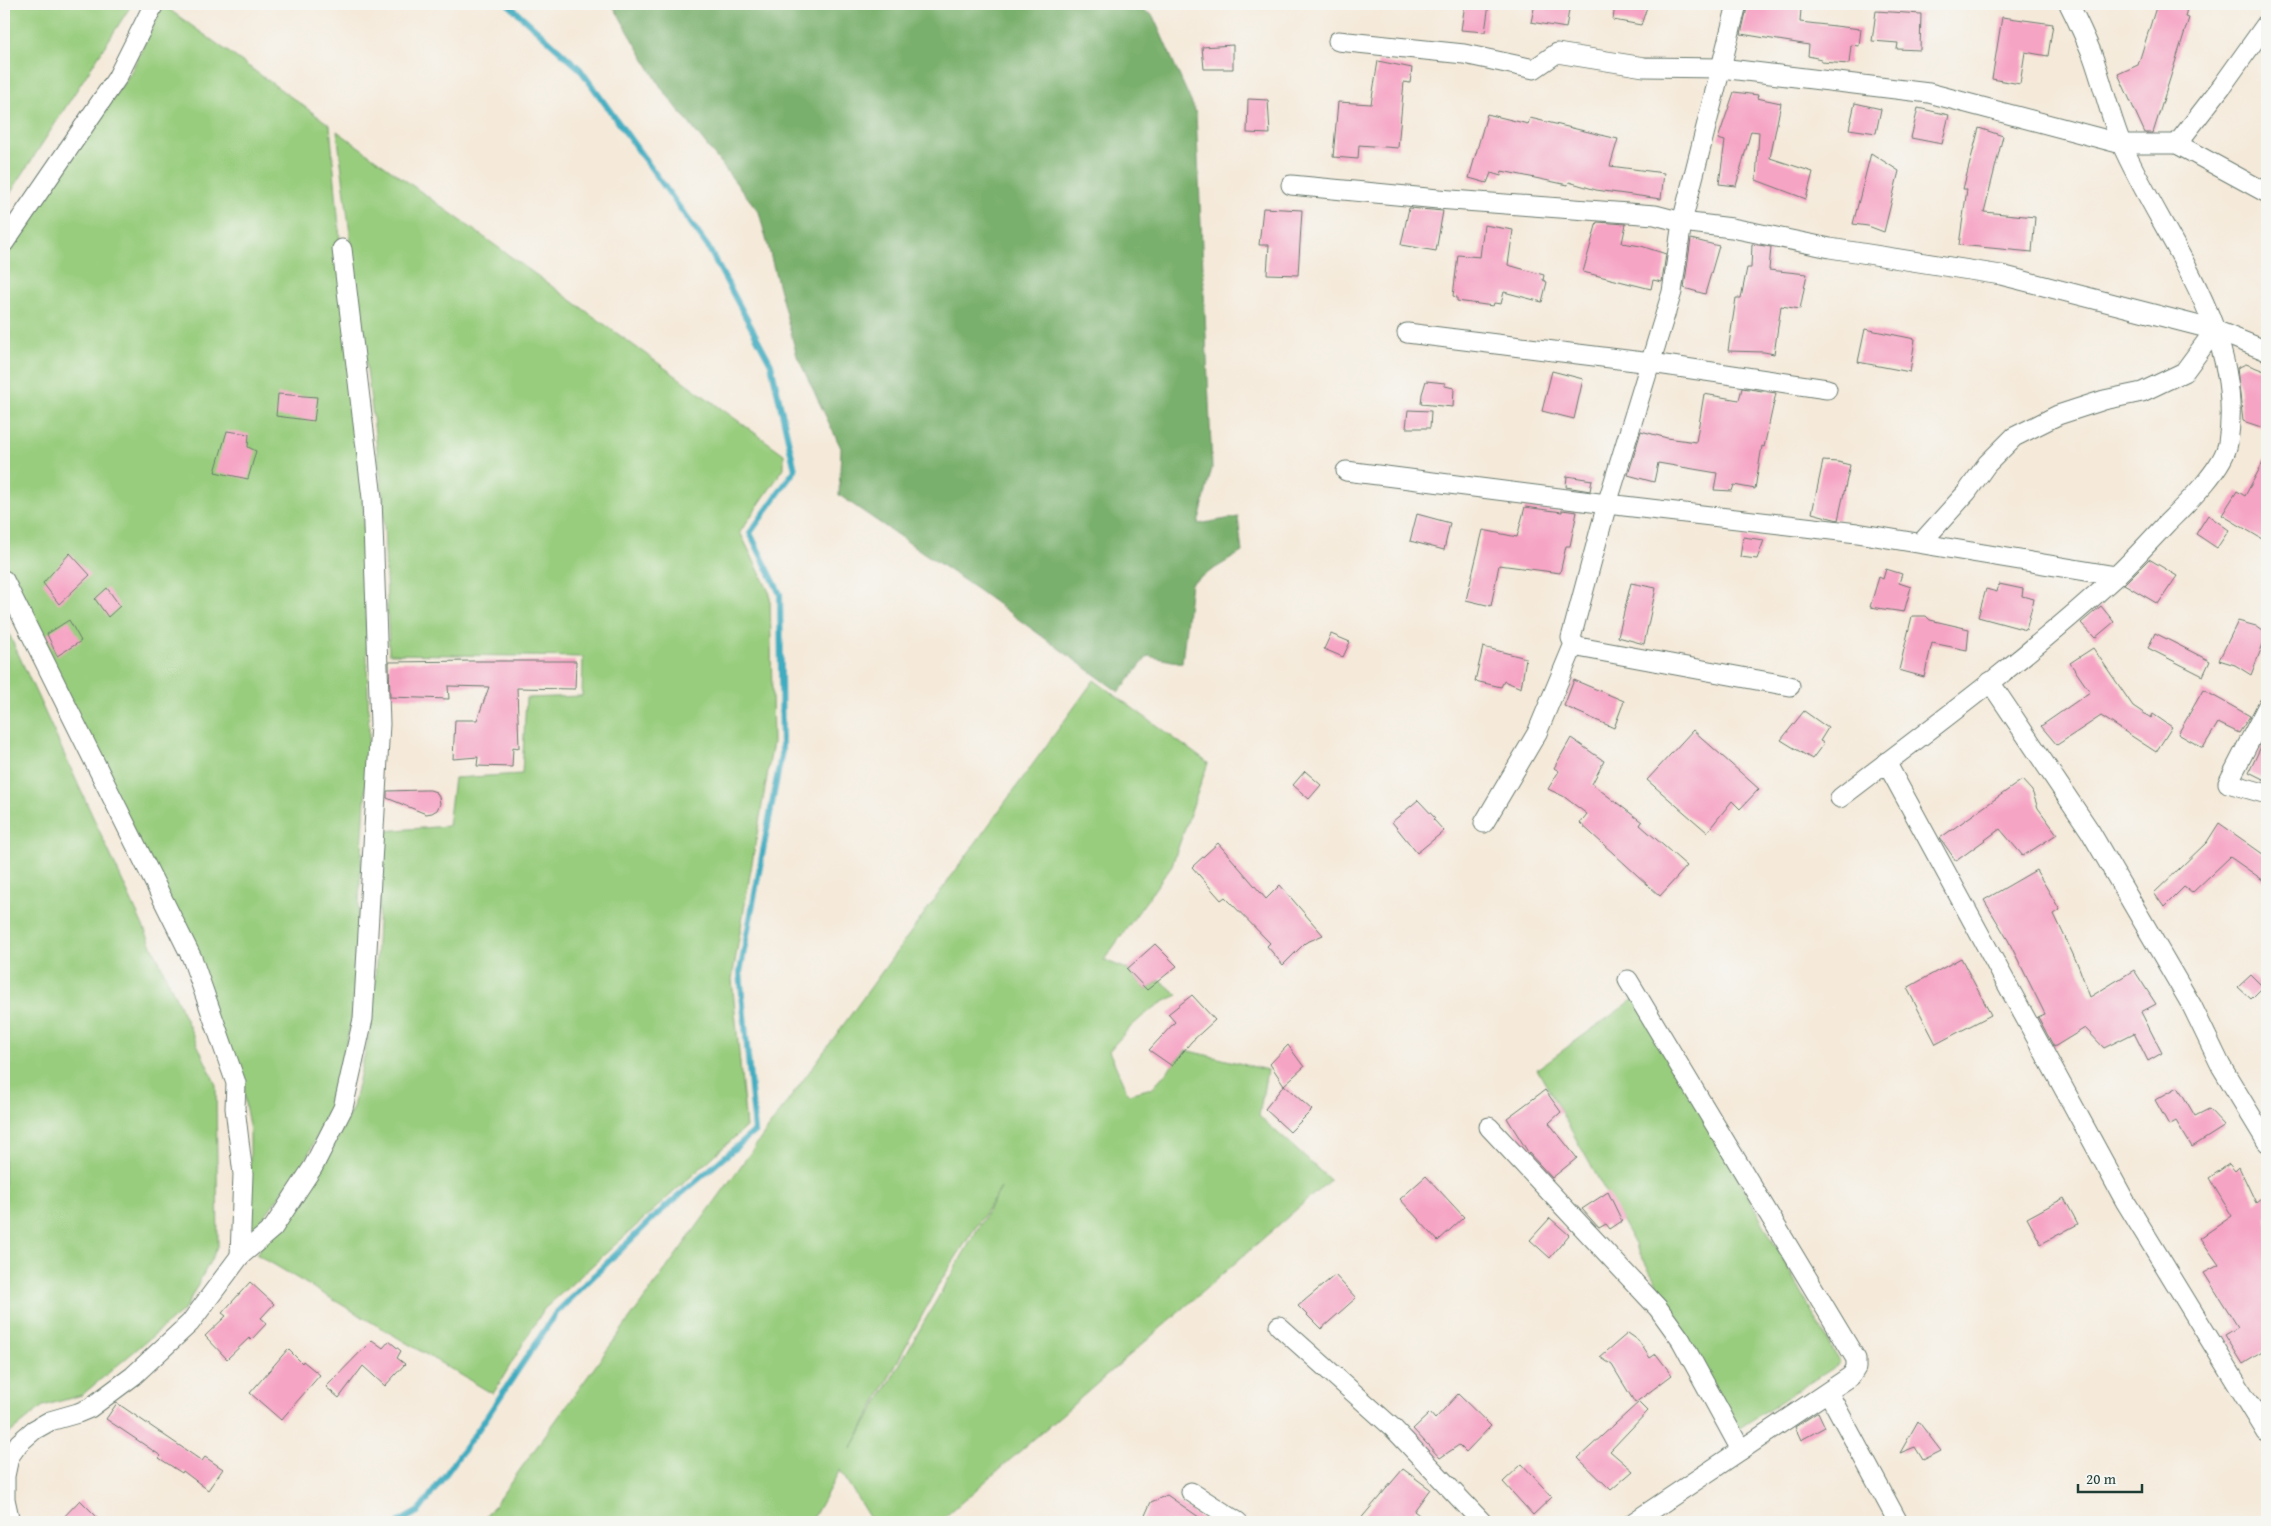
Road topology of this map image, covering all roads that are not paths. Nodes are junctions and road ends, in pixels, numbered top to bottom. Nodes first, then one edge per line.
1 (154, 4) edge
2 (1737, 4) edge
3 (2069, 4) edge
4 (2267, 23) edge
5 (1338, 41) dead end
6 (1721, 68) junction
7 (2122, 144) junction
8 (2177, 144) junction
9 (1291, 185) dead end
10 (2267, 193) edge
11 (1682, 222) junction
12 (4, 242) edge
13 (342, 249) dead end
14 (2215, 330) junction
15 (1407, 333) dead end
16 (2267, 351) edge
17 (1651, 363) junction
18 (1827, 389) dead end
19 (1346, 471) dead end
20 (1607, 504) junction
21 (1921, 543) junction
22 (2116, 576) junction
23 (6, 591) edge
24 (1574, 644) junction
25 (1990, 682) junction
26 (1790, 686) dead end
27 (2267, 707) edge
28 (1886, 762) junction
29 (2267, 794) edge
30 (1840, 798) dead end
31 (1484, 823) dead end
32 (1628, 980) dead end
33 (1489, 1127) dead end
34 (2267, 1142) edge
35 (240, 1256) junction
36 (1279, 1326) dead end
37 (1828, 1392) junction
38 (2267, 1433) edge
39 (1741, 1450) junction
40 (1192, 1492) dead end
41 (10, 1522) edge
42 (1238, 1522) edge
43 (1482, 1522) edge
44 (1634, 1522) edge
45 (1898, 1522) edge

1 - 12 street
2 - 6 street
3 - 7 street
4 - 8 street
5 - 6 street
6 - 7 street
6 - 11 street
7 - 8 street
7 - 14 street
8 - 10 street
9 - 11 street
11 - 14 street
11 - 17 street
13 - 35 street
14 - 16 street
14 - 21 street
14 - 22 street
15 - 17 street
17 - 18 street
17 - 20 street
19 - 20 street
20 - 21 street
20 - 24 street
21 - 22 street
22 - 25 street
23 - 35 street
24 - 26 street
24 - 31 street
25 - 28 street
25 - 34 street
27 - 29 street
28 - 30 street
28 - 38 street
32 - 37 street
33 - 39 street
35 - 41 street
36 - 43 street
37 - 39 street
37 - 45 street
39 - 44 street
40 - 42 street

